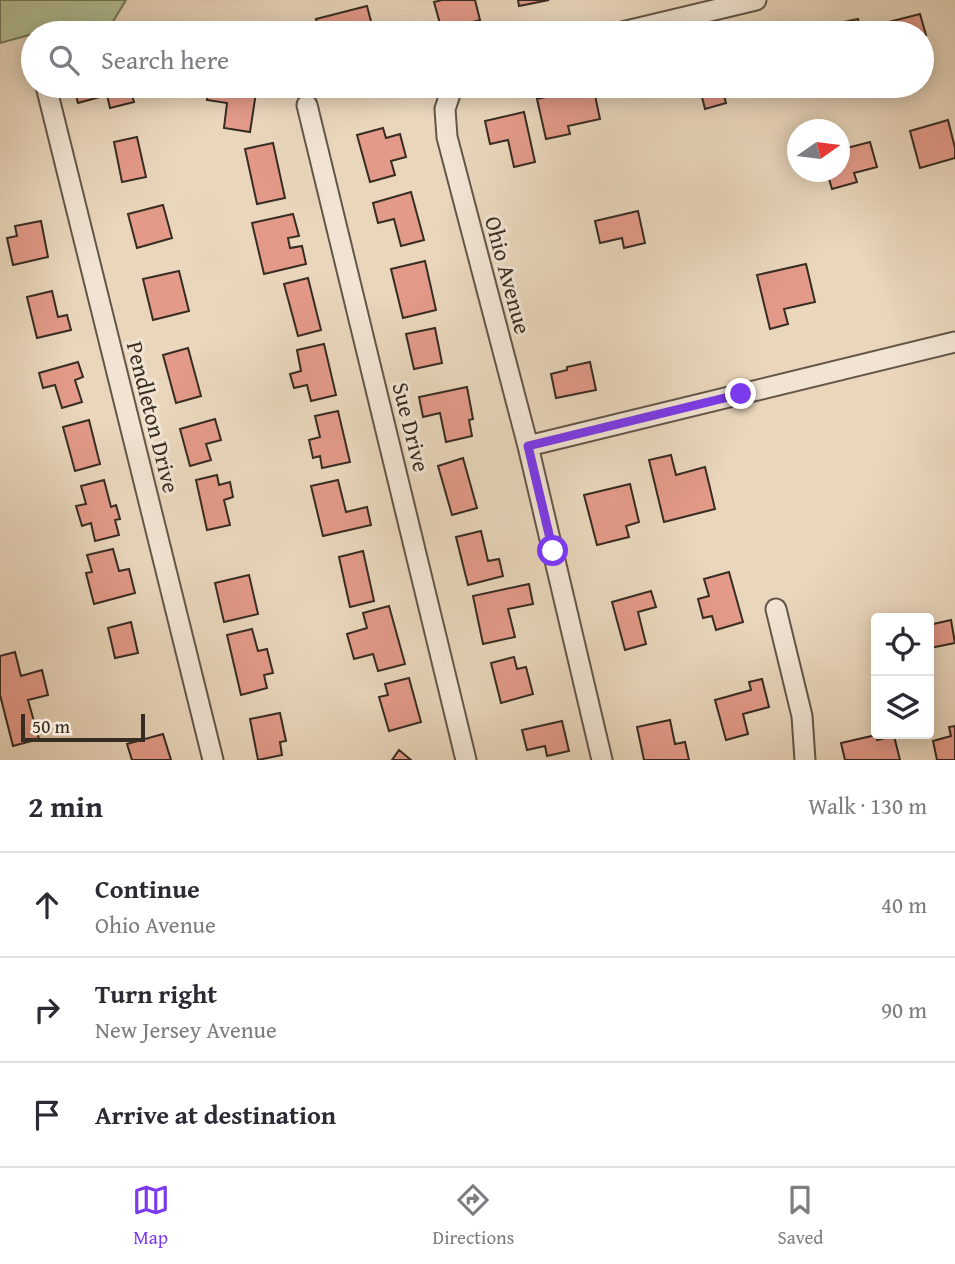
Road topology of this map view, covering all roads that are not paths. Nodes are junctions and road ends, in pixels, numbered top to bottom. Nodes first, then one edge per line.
1 (756, 0) edge
2 (668, 21) edge
3 (49, 98) edge
4 (449, 98) edge
5 (307, 105) dead end
6 (955, 342) edge
7 (528, 446) junction
8 (776, 610) dead end
9 (213, 760) edge
10 (466, 760) edge
11 (602, 760) edge
12 (805, 760) edge

1 - 2 street
3 - 9 street, Pendleton Drive
4 - 7 street, Ohio Avenue
5 - 10 street, Sue Drive
6 - 7 street
7 - 11 street, Ohio Avenue
8 - 12 street

